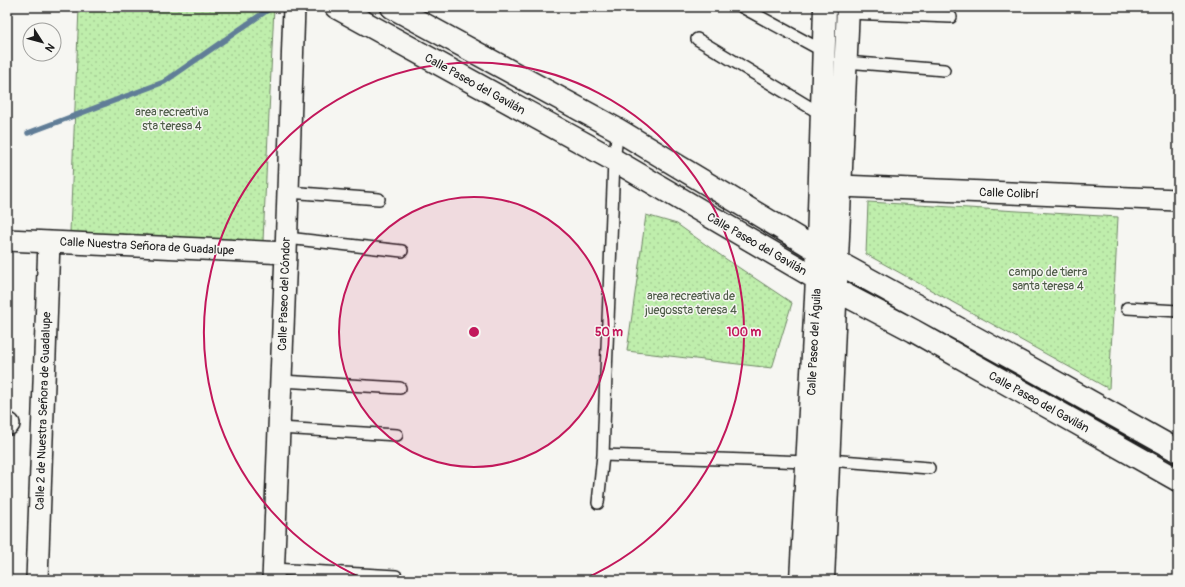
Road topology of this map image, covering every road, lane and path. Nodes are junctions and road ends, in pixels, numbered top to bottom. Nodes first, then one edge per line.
1 (294, 7) edge
2 (336, 7) edge
3 (392, 7) edge
4 (742, 7) edge
5 (825, 7) edge
6 (848, 10) edge
7 (951, 17) dead end
8 (697, 39) dead end
9 (823, 51) junction
10 (846, 62) junction
11 (944, 70) dead end
12 (821, 114) junction
13 (618, 130) junction
14 (614, 160) junction
15 (840, 186) junction
16 (288, 192) junction
17 (378, 200) dead end
18 (1178, 200) edge
19 (7, 240) edge
20 (49, 242) junction
21 (286, 246) junction
22 (817, 250) junction
23 (402, 251) dead end
24 (837, 262) junction
25 (817, 279) junction
26 (836, 290) junction
27 (1127, 308) dead end
28 (1178, 311) edge
29 (281, 381) junction
30 (400, 388) dead end
31 (279, 428) junction
32 (397, 435) dead end
33 (1178, 452) edge
34 (603, 455) junction
35 (829, 460) junction
36 (808, 462) junction
37 (929, 468) dead end
38 (1178, 480) edge
39 (598, 503) dead end
40 (273, 574) edge
41 (396, 576) dead end
42 (37, 580) edge
43 (801, 580) edge
44 (824, 580) edge

1 - 16 street, Calle Paseo del Cóndor
2 - 14 street, Calle Paseo del Gavilán
3 - 13 street, Calle Paseo del Gavilán
4 - 9 lane
5 - 9 street, Calle Paseo del Águila
6 - 7 lane
6 - 10 street, Calle Paseo del Águila
8 - 12 lane
9 - 12 street, Calle Paseo del Águila
10 - 11 lane
10 - 15 street, Calle Paseo del Águila
12 - 22 street, Calle Paseo del Águila
13 - 14 lane
13 - 22 street, Calle Paseo del Gavilán
14 - 25 street, Calle Paseo del Gavilán
14 - 34 lane
15 - 18 street, Calle Colibrí
15 - 24 street, Calle Paseo del Águila
16 - 17 lane
16 - 21 street, Calle Paseo del Cóndor
19 - 20 street, Calle Nuestra Señora de Guadalupe
20 - 21 street, Calle Nuestra Señora de Guadalupe
20 - 42 street, Calle 2 de Nuestra Señora de Guadalupe
21 - 23 lane
21 - 29 street, Calle Paseo del Cóndor
22 - 24 street, Calle Paseo del Gavilán
22 - 25 street, Calle Paseo del Águila
24 - 26 street, Calle Paseo del Águila
24 - 33 street, Calle Paseo del Gavilán
25 - 26 street, Calle Paseo del Gavilán
25 - 36 street, Calle Paseo del Águila
26 - 35 street, Calle Paseo del Águila
26 - 38 street, Calle Paseo del Gavilán
27 - 28 lane
29 - 30 lane
29 - 31 street, Calle Paseo del Cóndor
31 - 32 lane
31 - 40 street, Calle Paseo del Cóndor
34 - 36 lane
34 - 39 lane
35 - 37 lane
35 - 44 street, Calle Paseo del Águila
36 - 43 street, Calle Paseo del Águila
40 - 41 lane

